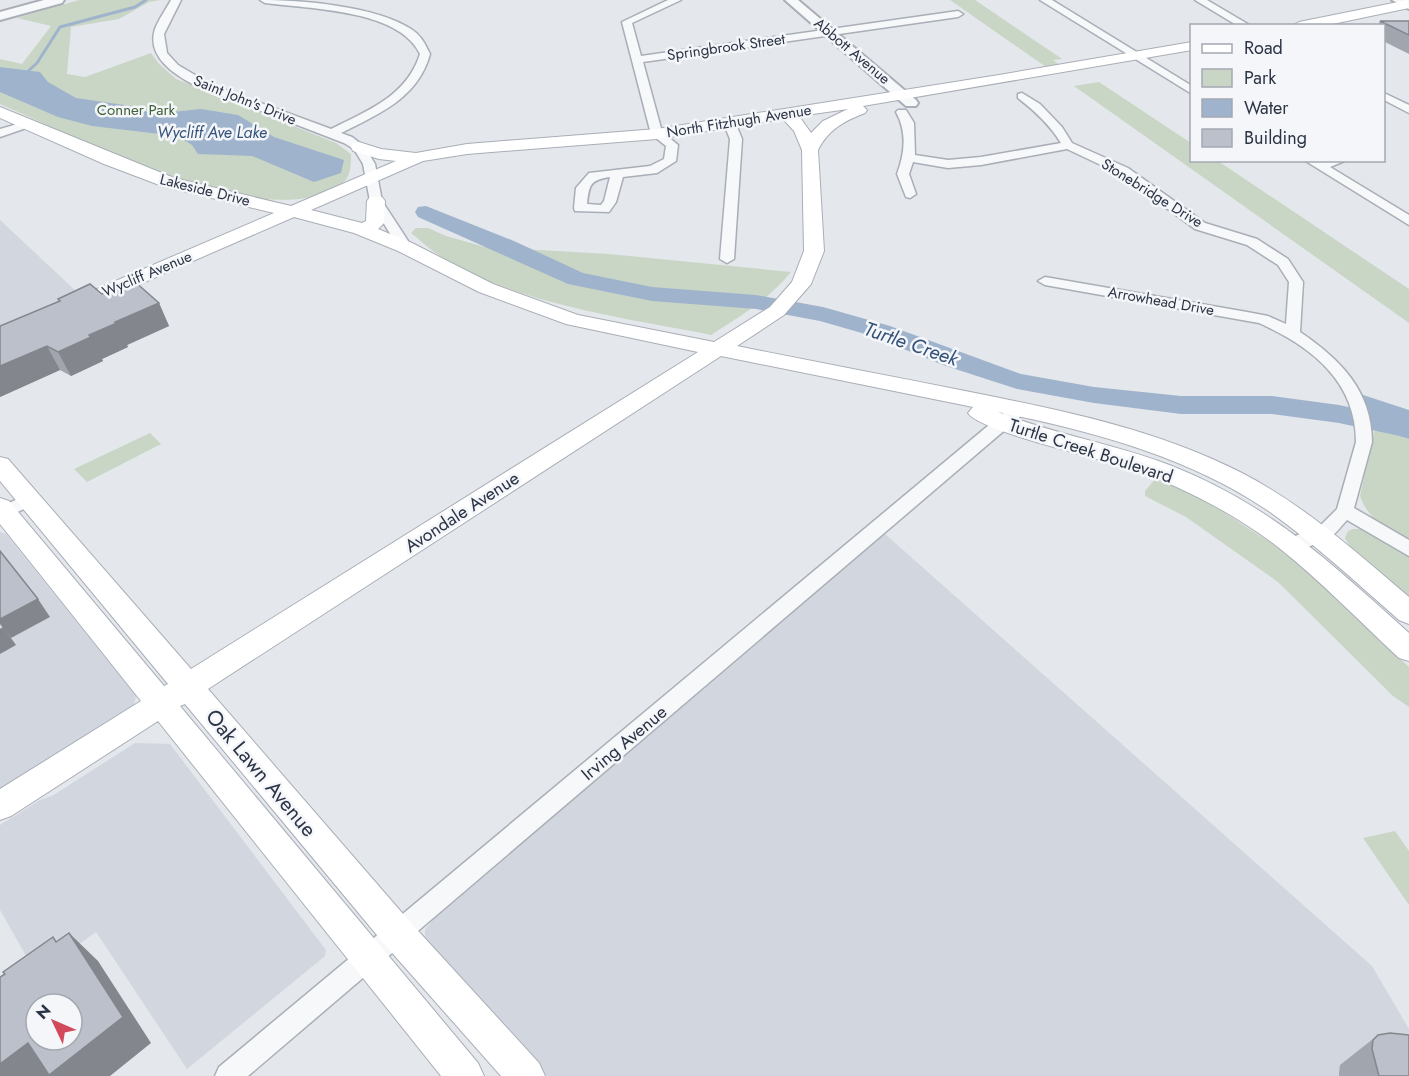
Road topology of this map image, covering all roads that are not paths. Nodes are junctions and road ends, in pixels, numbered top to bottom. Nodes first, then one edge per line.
1 (58, 0) edge
2 (176, 0) edge
3 (265, 0) edge
4 (676, 0) edge
5 (791, 0) edge
6 (1045, 0) edge
7 (1200, 0) edge
8 (1406, 5) edge
9 (958, 14) dead end
10 (0, 16) edge
11 (1242, 24) edge
12 (1309, 24) edge
13 (1357, 24) edge
14 (829, 32) junction
15 (1190, 46) edge
16 (1134, 57) junction
17 (1190, 58) edge
18 (637, 60) junction
19 (1150, 66) junction
20 (1010, 88) junction
21 (1190, 89) edge
22 (1385, 97) edge
23 (906, 103) junction
24 (1409, 110) edge
25 (0, 112) edge
26 (787, 113) junction
27 (729, 122) junction
28 (28, 124) junction
29 (0, 133) edge
30 (331, 134) junction
31 (657, 134) junction
32 (1068, 145) junction
33 (358, 147) junction
34 (810, 150) junction
35 (419, 157) junction
36 (909, 158) junction
37 (1315, 163) edge
38 (622, 172) dead end
39 (372, 176) junction
40 (910, 194) dead end
41 (376, 201) junction
42 (293, 211) junction
43 (1409, 221) edge
44 (364, 231) junction
45 (410, 250) junction
46 (727, 259) dead end
47 (1044, 281) dead end
48 (1295, 310) junction
49 (48, 317) edge
50 (1269, 322) junction
51 (1293, 333) junction
52 (725, 344) junction
53 (1011, 416) junction
54 (1150, 455) junction
55 (0, 465) edge
56 (29, 500) junction
57 (2, 511) edge
58 (1345, 511) junction
59 (46, 520) junction
60 (22, 533) junction
61 (1318, 534) junction
62 (1292, 545) junction
63 (1409, 549) edge
64 (1409, 613) edge
65 (1409, 650) edge
66 (188, 686) junction
67 (160, 704) junction
68 (0, 806) edge
69 (398, 934) junction
70 (368, 959) junction
71 (228, 1076) edge
72 (465, 1076) edge
73 (526, 1076) edge

1 - 10 street
2 - 30 street, Saint John's Drive
3 - 30 street
4 - 18 street
5 - 14 street, Abbott Avenue
6 - 16 street
7 - 11 street
8 - 12 main road
8 - 13 main road
9 - 14 street, Springbrook Street
14 - 18 street, Springbrook Street
14 - 23 street, Abbott Avenue
15 - 16 main road, North Fitzhugh Avenue
16 - 19 street
16 - 20 main road, North Fitzhugh Avenue
17 - 19 main road, North Fitzhugh Avenue
18 - 31 street
19 - 20 main road, North Fitzhugh Avenue
19 - 21 street
20 - 23 main road, North Fitzhugh Avenue
20 - 32 street, Stonebridge Drive
22 - 24 street
23 - 26 main road, North Fitzhugh Avenue
23 - 34 main road, North Fitzhugh Avenue
23 - 36 street
25 - 28 main road, Lakeside Drive
26 - 27 main road, North Fitzhugh Avenue
26 - 34 main road, Avondale Avenue
27 - 31 main road, North Fitzhugh Avenue
27 - 46 street
28 - 29 street
28 - 42 main road, Lakeside Drive
30 - 33 street, Saint John's Drive
31 - 35 main road, North Fitzhugh Avenue
31 - 38 street
32 - 36 street
32 - 48 street, Stonebridge Drive
33 - 35 main road
33 - 39 street
34 - 52 main road, Avondale Avenue
35 - 39 main road, North Fitzhugh Avenue
36 - 40 street
37 - 43 street
39 - 41 street
39 - 42 main road, North Fitzhugh Avenue
41 - 44 main road
41 - 45 street
42 - 44 main road, Lakeside Drive
42 - 49 main road, Wycliff Avenue
44 - 45 main road, Lakeside Drive
45 - 52 main road, Turtle Creek Boulevard
47 - 50 street, Arrowhead Drive
48 - 50 street
48 - 51 street, Stonebridge Drive
50 - 51 street
51 - 58 street
52 - 53 main road, Turtle Creek Boulevard
52 - 66 main road, Avondale Avenue
53 - 54 main road, Turtle Creek Boulevard
53 - 69 street, Irving Avenue
54 - 61 main road, Turtle Creek Boulevard
54 - 62 main road, Turtle Creek Boulevard
55 - 56 main road, Oak Lawn Avenue
56 - 57 street
56 - 59 main road, Oak Lawn Avenue
57 - 60 main road, Oak Lawn Avenue
58 - 61 street
58 - 63 street
59 - 60 main road
59 - 66 main road, Oak Lawn Avenue
60 - 67 main road, Oak Lawn Avenue
61 - 62 street
61 - 64 main road, Turtle Creek Boulevard
62 - 65 main road, Turtle Creek Boulevard
66 - 67 main road, Avondale Avenue
66 - 69 main road, Oak Lawn Avenue
67 - 68 main road, Avondale Avenue
67 - 70 main road, Oak Lawn Avenue
69 - 70 street, Irving Avenue
69 - 73 main road, Oak Lawn Avenue
70 - 71 street, Irving Avenue
70 - 72 main road, Oak Lawn Avenue

